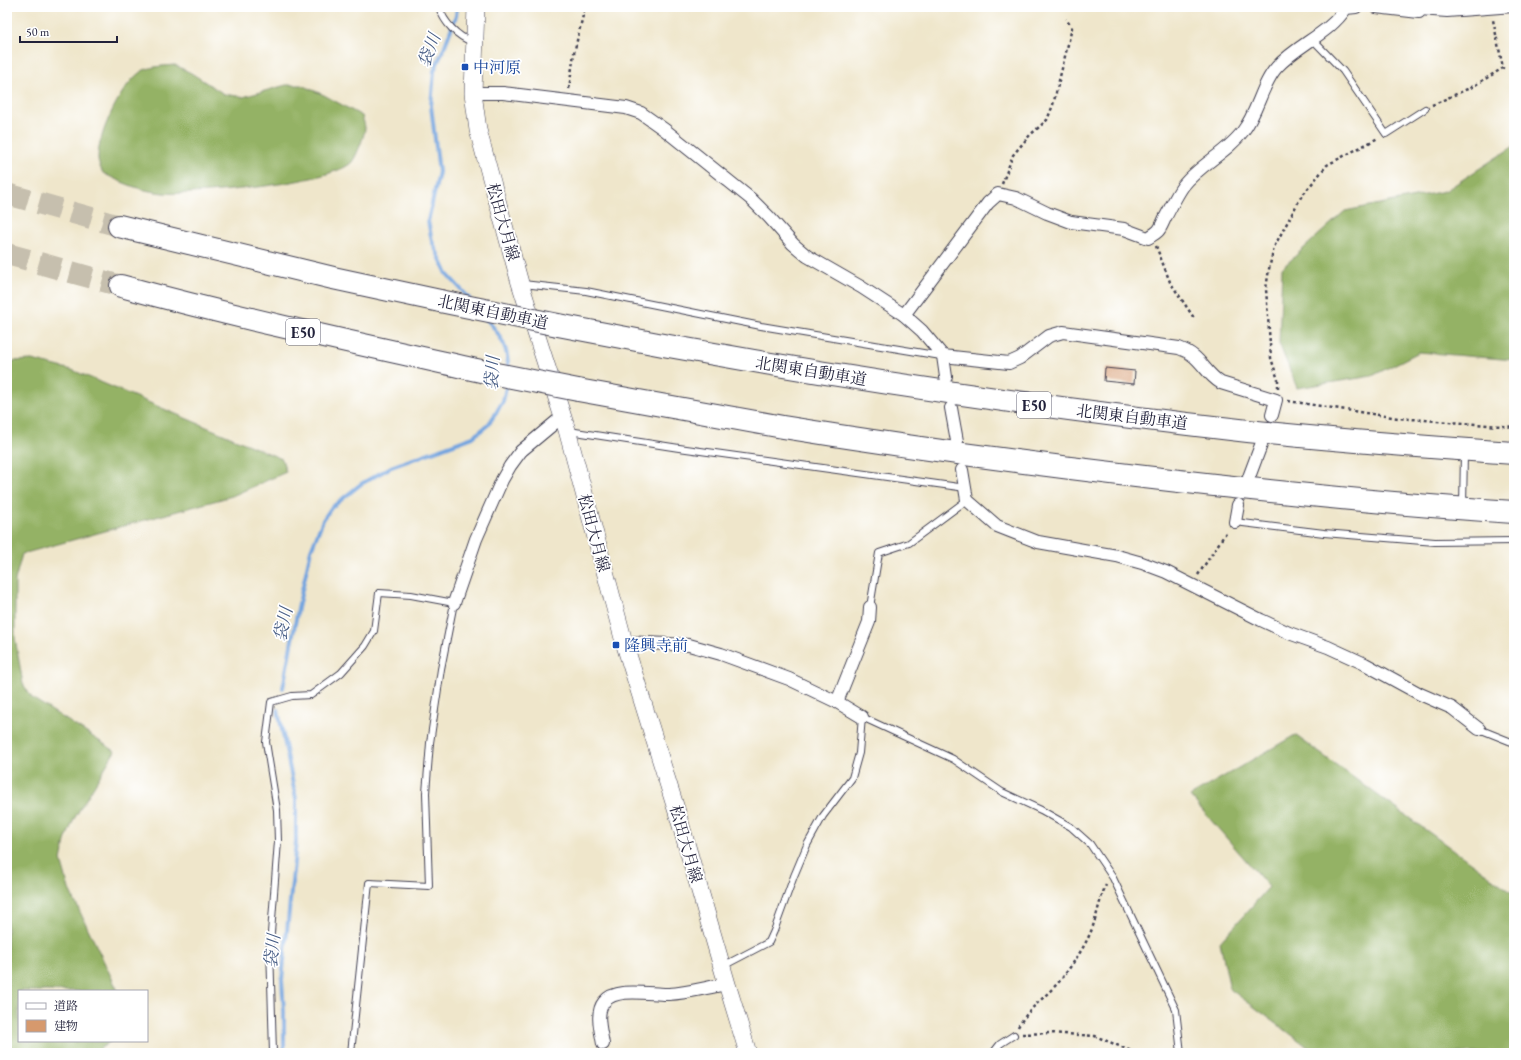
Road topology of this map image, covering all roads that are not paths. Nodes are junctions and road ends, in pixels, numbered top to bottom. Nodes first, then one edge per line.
1 (439, 7) edge
2 (476, 7) edge
3 (1349, 7) edge
4 (1376, 7) edge
5 (1514, 9) edge
6 (1419, 12) joint
7 (467, 39) junction
8 (1313, 40) junction
9 (473, 93) junction
10 (1424, 109) road end
11 (119, 226) tunnel mouth
12 (520, 283) junction
13 (122, 286) tunnel mouth
14 (904, 315) junction
15 (943, 356) junction
16 (946, 377) dead end
17 (951, 408) dead end
18 (1272, 415) dead end
19 (565, 423) junction
20 (957, 441) dead end
21 (1261, 445) dead end
22 (1464, 449) junction
23 (1514, 453) edge
24 (962, 470) dead end
25 (1249, 477) dead end
26 (966, 494) junction
27 (1238, 505) dead end
28 (1463, 509) junction
29 (1514, 512) edge
30 (1235, 522) joint
31 (1514, 540) edge
32 (454, 603) junction
33 (870, 607) joint
34 (624, 642) junction
35 (837, 702) junction
36 (862, 717) junction
37 (1479, 729) joint
38 (1514, 743) edge
39 (722, 967) junction
40 (727, 984) junction
41 (1014, 1035) road end
42 (602, 1048) dead end
43 (273, 1053) edge
44 (351, 1053) edge
45 (748, 1053) edge
46 (993, 1053) edge
47 (1181, 1053) edge

1 - 7 lane
2 - 7 main road, 松田大月線
3 - 8 street
4 - 6 street
5 - 6 lane
7 - 9 main road, 松田大月線
8 - 10 lane
8 - 14 street
9 - 12 main road, 松田大月線
9 - 14 street
11 - 22 highway, 北関東自動車道 / E50, bridge
12 - 15 lane
12 - 19 main road, 松田大月線
13 - 28 highway, E50, bridge
14 - 15 street
15 - 16 street
15 - 18 street
17 - 20 street
19 - 26 lane
19 - 32 street
19 - 34 main road, 松田大月線
21 - 25 street
22 - 23 highway, 北関東自動車道 / E50
22 - 28 lane
24 - 26 street
26 - 33 lane
26 - 37 street
27 - 30 street
28 - 29 highway, E50
30 - 31 lane
32 - 43 lane
32 - 44 lane
33 - 35 street
34 - 35 street
34 - 39 main road, 松田大月線
35 - 36 street
36 - 39 lane
36 - 47 lane
37 - 38 lane
39 - 40 main road, 松田大月線
40 - 42 street
40 - 45 main road, 松田大月線
41 - 46 lane

